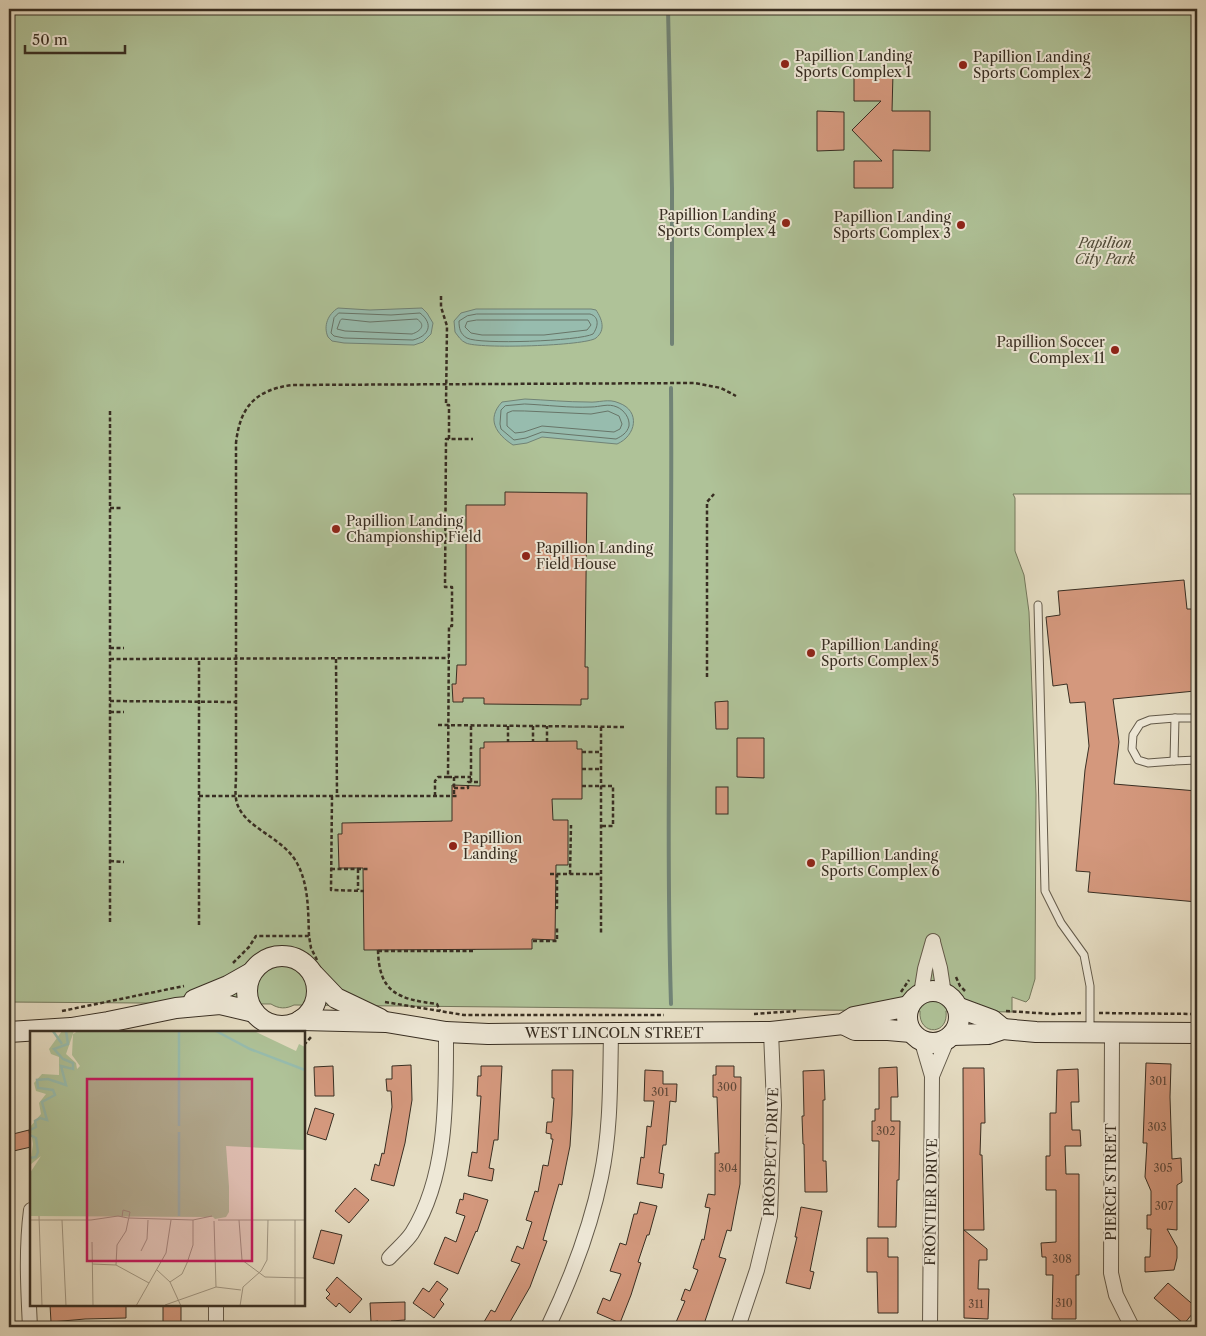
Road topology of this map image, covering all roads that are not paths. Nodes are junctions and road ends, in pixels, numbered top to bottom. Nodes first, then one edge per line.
1 (1038, 605) dead end
2 (1176, 718) junction
3 (1197, 718) edge
4 (1197, 760) edge
5 (1174, 762) junction
6 (317, 970) junction
7 (251, 972) junction
8 (908, 998) junction
9 (956, 998) junction
10 (176, 1008) junction
11 (1002, 1020) junction
12 (263, 1022) edge
13 (386, 1022) junction
14 (299, 1024) edge
15 (843, 1024) junction
16 (9, 1032) edge
17 (446, 1032) junction
18 (771, 1032) junction
19 (611, 1033) junction
20 (1090, 1033) junction
21 (1112, 1033) junction
22 (1197, 1033) edge
23 (917, 1037) junction
24 (950, 1038) junction
25 (932, 1076) junction
26 (30, 1218) edge
27 (389, 1258) dead end
28 (216, 1306) edge
29 (30, 1327) edge
30 (216, 1327) edge
31 (548, 1327) edge
32 (738, 1327) edge
33 (930, 1327) edge
34 (1132, 1327) edge

1 - 20 lane
2 - 3 lane
2 - 5 lane
2 - 5 lane
4 - 5 lane
6 - 7 street
6 - 13 street, WEST LINCOLN STREET
6 - 14 street
7 - 10 street
7 - 12 street
8 - 9 street
8 - 9 street
8 - 15 street, WEST LINCOLN STREET
8 - 23 street
9 - 11 street
9 - 24 street
10 - 12 street
10 - 16 street
11 - 20 street
11 - 24 street
12 - 14 street
13 - 14 street, WEST LINCOLN STREET
13 - 17 street, WEST LINCOLN STREET
15 - 18 street, WEST LINCOLN STREET
15 - 23 street, WEST LINCOLN STREET
17 - 19 street, WEST LINCOLN STREET
17 - 27 street
18 - 19 street, WEST LINCOLN STREET
18 - 32 street, PROSPECT DRIVE
19 - 31 street
20 - 21 street
21 - 22 street
21 - 34 street, PIERCE STREET
23 - 24 street
23 - 25 street, FRONTIER DRIVE
24 - 25 street, FRONTIER DRIVE
25 - 33 street, FRONTIER DRIVE
26 - 29 street
28 - 30 street

